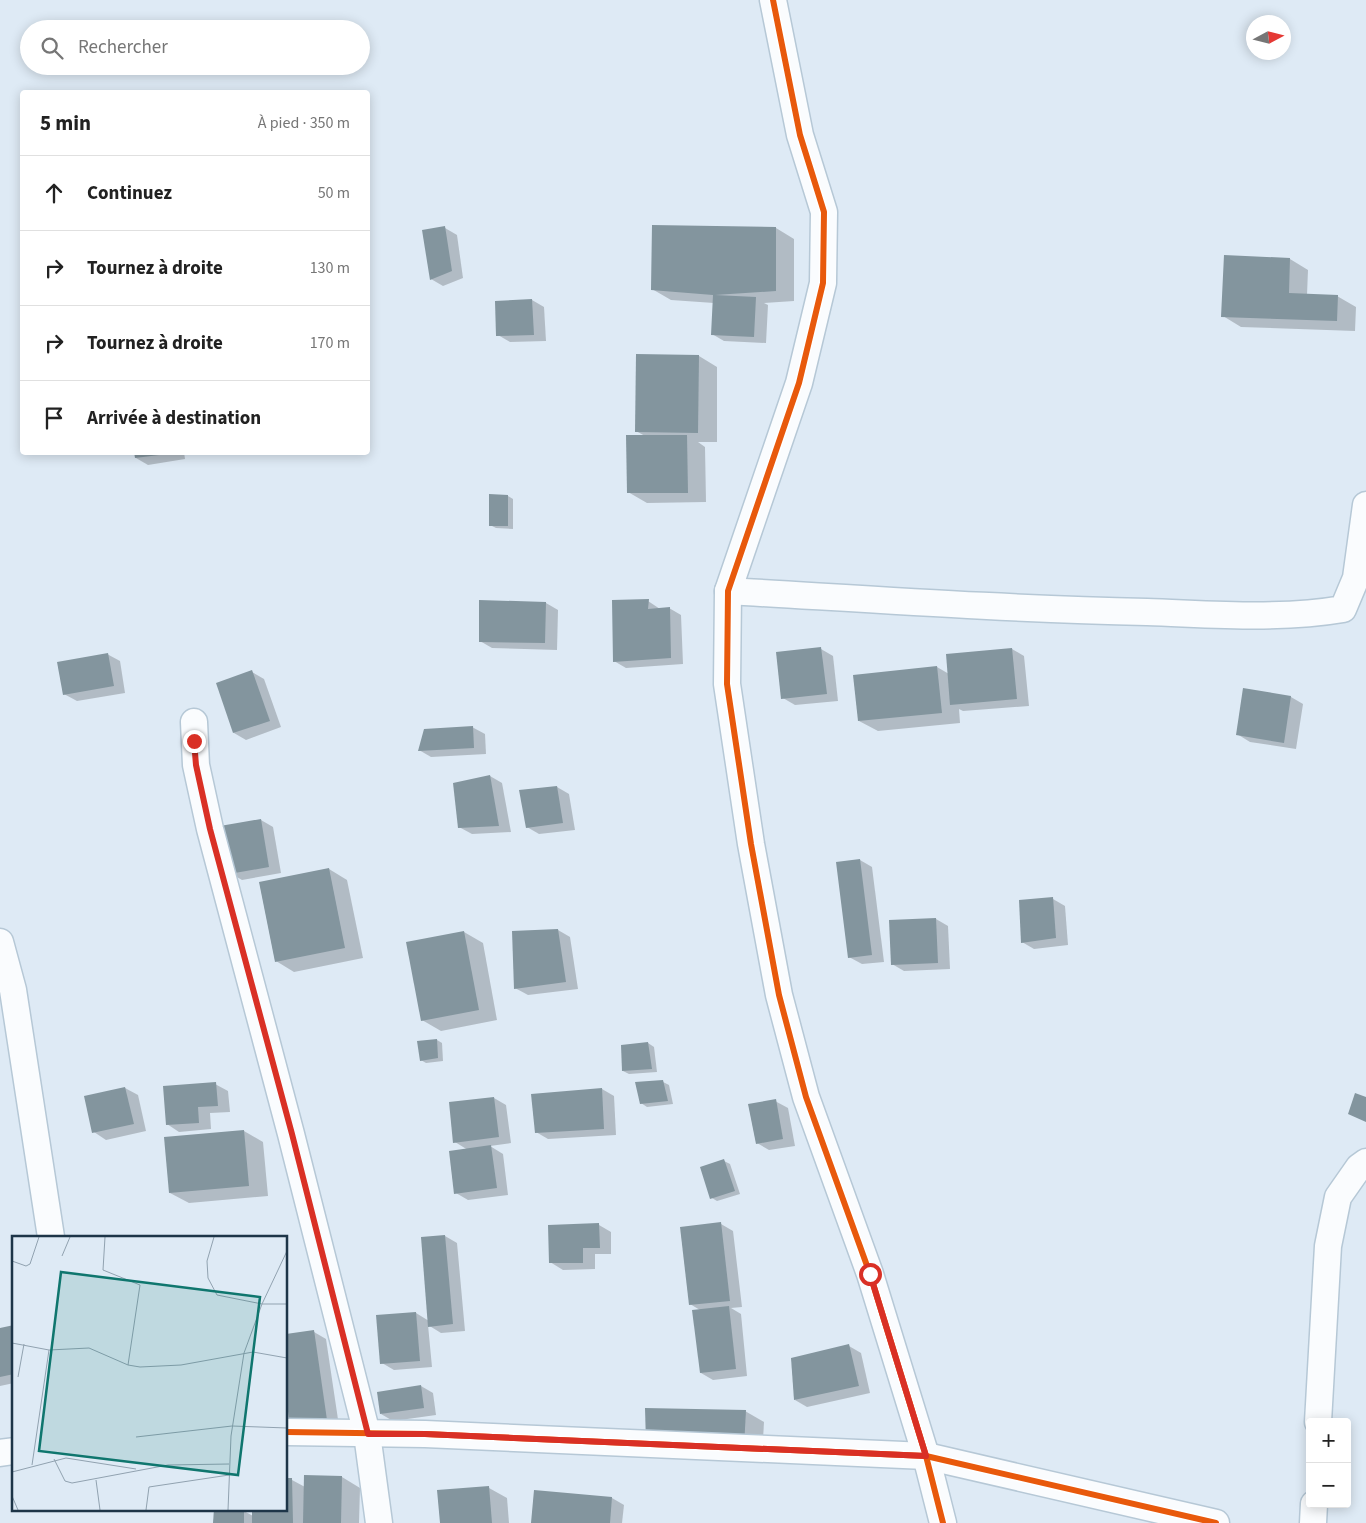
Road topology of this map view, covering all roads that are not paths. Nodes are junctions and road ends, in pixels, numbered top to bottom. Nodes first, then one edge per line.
1 (773, 0) edge
2 (1366, 505) edge
3 (728, 591) junction
4 (194, 722) dead end
5 (0, 942) edge
6 (1366, 1162) edge
7 (50, 1236) edge
8 (1318, 1418) edge
9 (288, 1432) edge
10 (368, 1434) junction
11 (926, 1456) junction
12 (1314, 1508) edge
13 (379, 1523) edge
14 (943, 1523) edge
15 (1216, 1523) edge
16 (1313, 1523) edge

1 - 3 street
2 - 3 street
3 - 11 street
4 - 10 street
5 - 7 street
6 - 8 street
9 - 10 street
10 - 11 street
10 - 13 street
11 - 14 street
11 - 15 street
12 - 16 street

